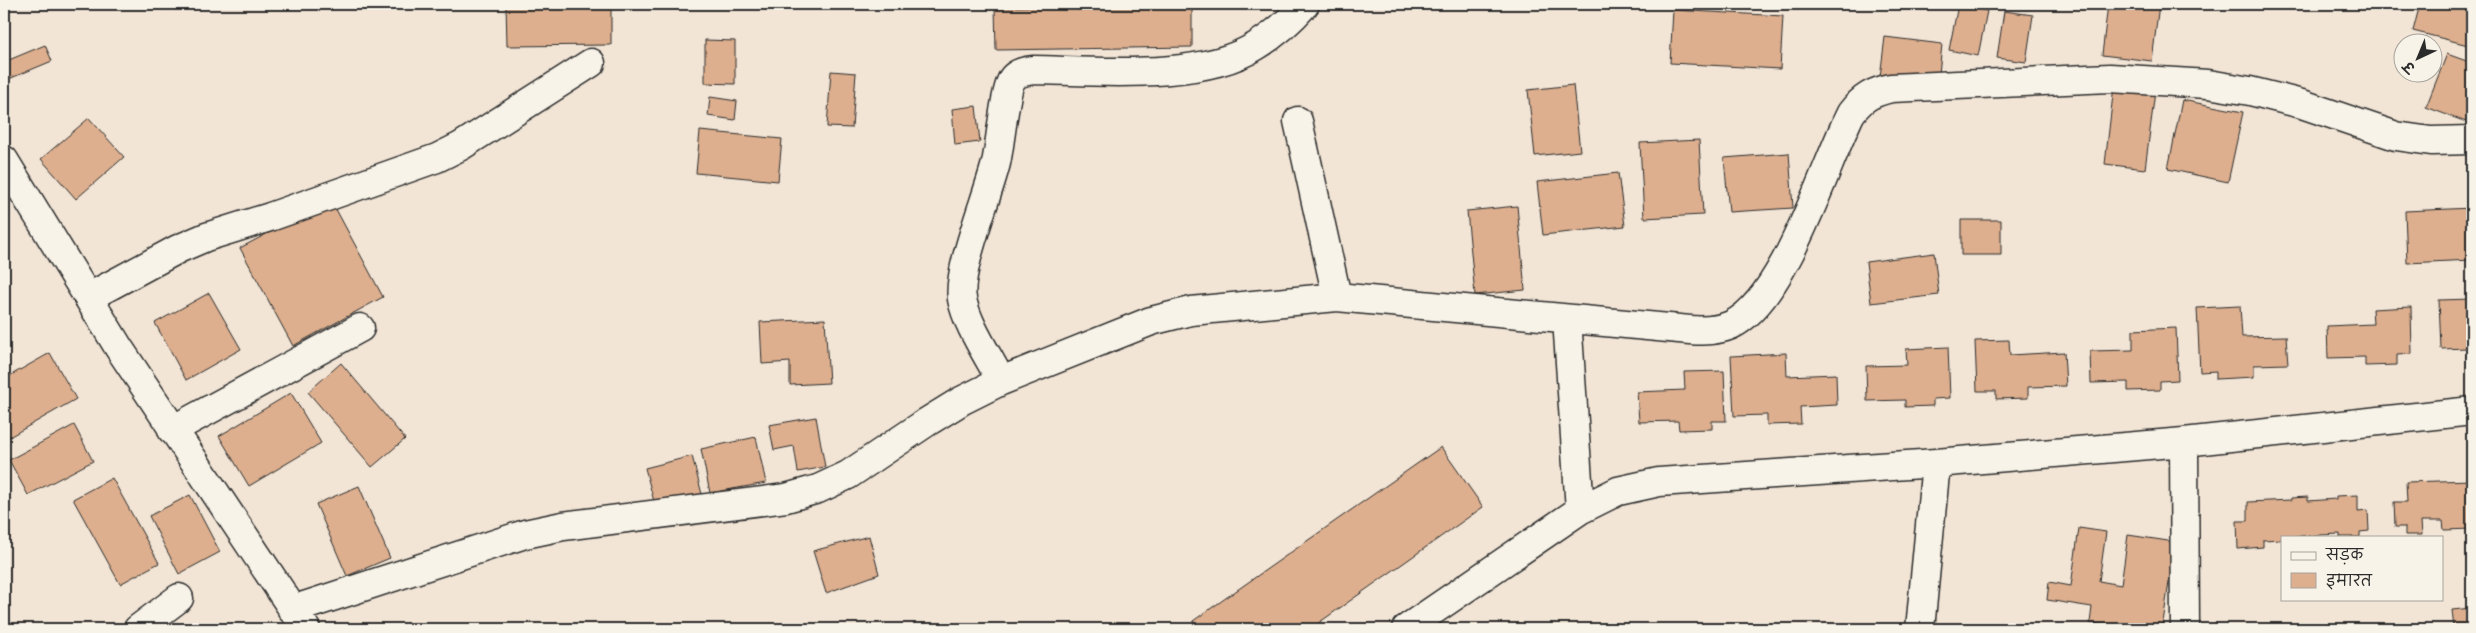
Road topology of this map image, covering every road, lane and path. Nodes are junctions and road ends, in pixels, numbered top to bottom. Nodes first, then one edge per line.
1 (1305, 4) edge
2 (591, 63) dead end
3 (1298, 121) dead end
4 (2472, 140) edge
5 (4, 160) edge
6 (89, 297) junction
7 (1337, 297) junction
8 (1567, 319) junction
9 (360, 328) dead end
10 (1001, 381) junction
11 (2472, 411) edge
12 (172, 430) junction
13 (2184, 442) junction
14 (1936, 463) junction
15 (1580, 510) junction
16 (180, 598) dead end
17 (299, 619) edge
18 (138, 629) edge
19 (1406, 629) edge
20 (1920, 629) edge
21 (2185, 629) edge

1 - 10 street
2 - 6 street
3 - 7 street
4 - 8 street
5 - 6 street
6 - 12 street
7 - 8 street
7 - 10 street
8 - 15 street
9 - 12 street
10 - 17 street
11 - 13 street
12 - 17 street
13 - 14 street
13 - 21 street
14 - 15 street
14 - 20 street
15 - 19 street
16 - 18 street

